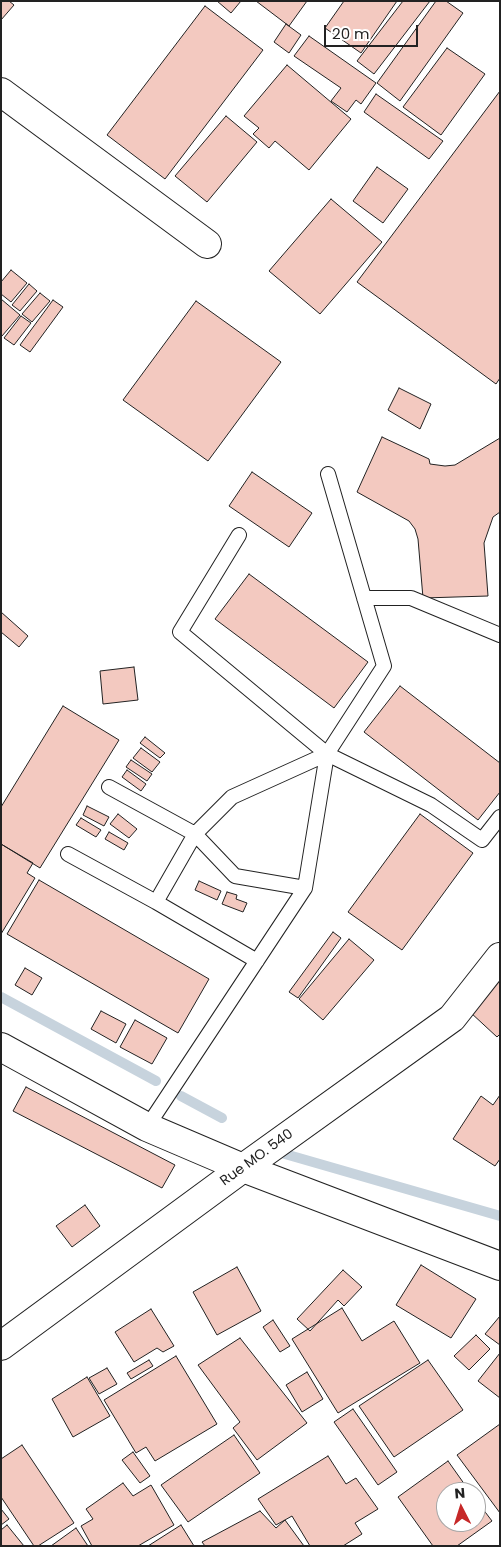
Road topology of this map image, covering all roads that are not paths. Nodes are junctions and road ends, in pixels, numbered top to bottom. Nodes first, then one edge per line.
1 (1, 92) edge
2 (207, 244) dead end
3 (328, 474) dead end
4 (239, 535) dead end
5 (364, 598) junction
6 (500, 635) edge
7 (327, 754) junction
8 (109, 787) dead end
9 (500, 817) edge
10 (195, 834) junction
11 (68, 854) dead end
12 (304, 888) junction
13 (156, 902) junction
14 (500, 957) edge
15 (257, 961) junction
16 (1, 1047) edge
17 (147, 1126) junction
18 (242, 1168) junction
19 (500, 1266) edge
20 (1, 1346) edge

1 - 2 street
3 - 5 lane
4 - 7 lane
5 - 6 lane
5 - 7 lane
7 - 9 lane
7 - 10 lane
7 - 12 lane
8 - 10 lane
10 - 12 lane
10 - 13 lane
11 - 13 lane
12 - 15 lane
13 - 15 lane
14 - 18 street, Rue MO. 540
15 - 17 lane
16 - 17 street
17 - 18 street
18 - 19 street
18 - 20 street, Rue MO. 540

